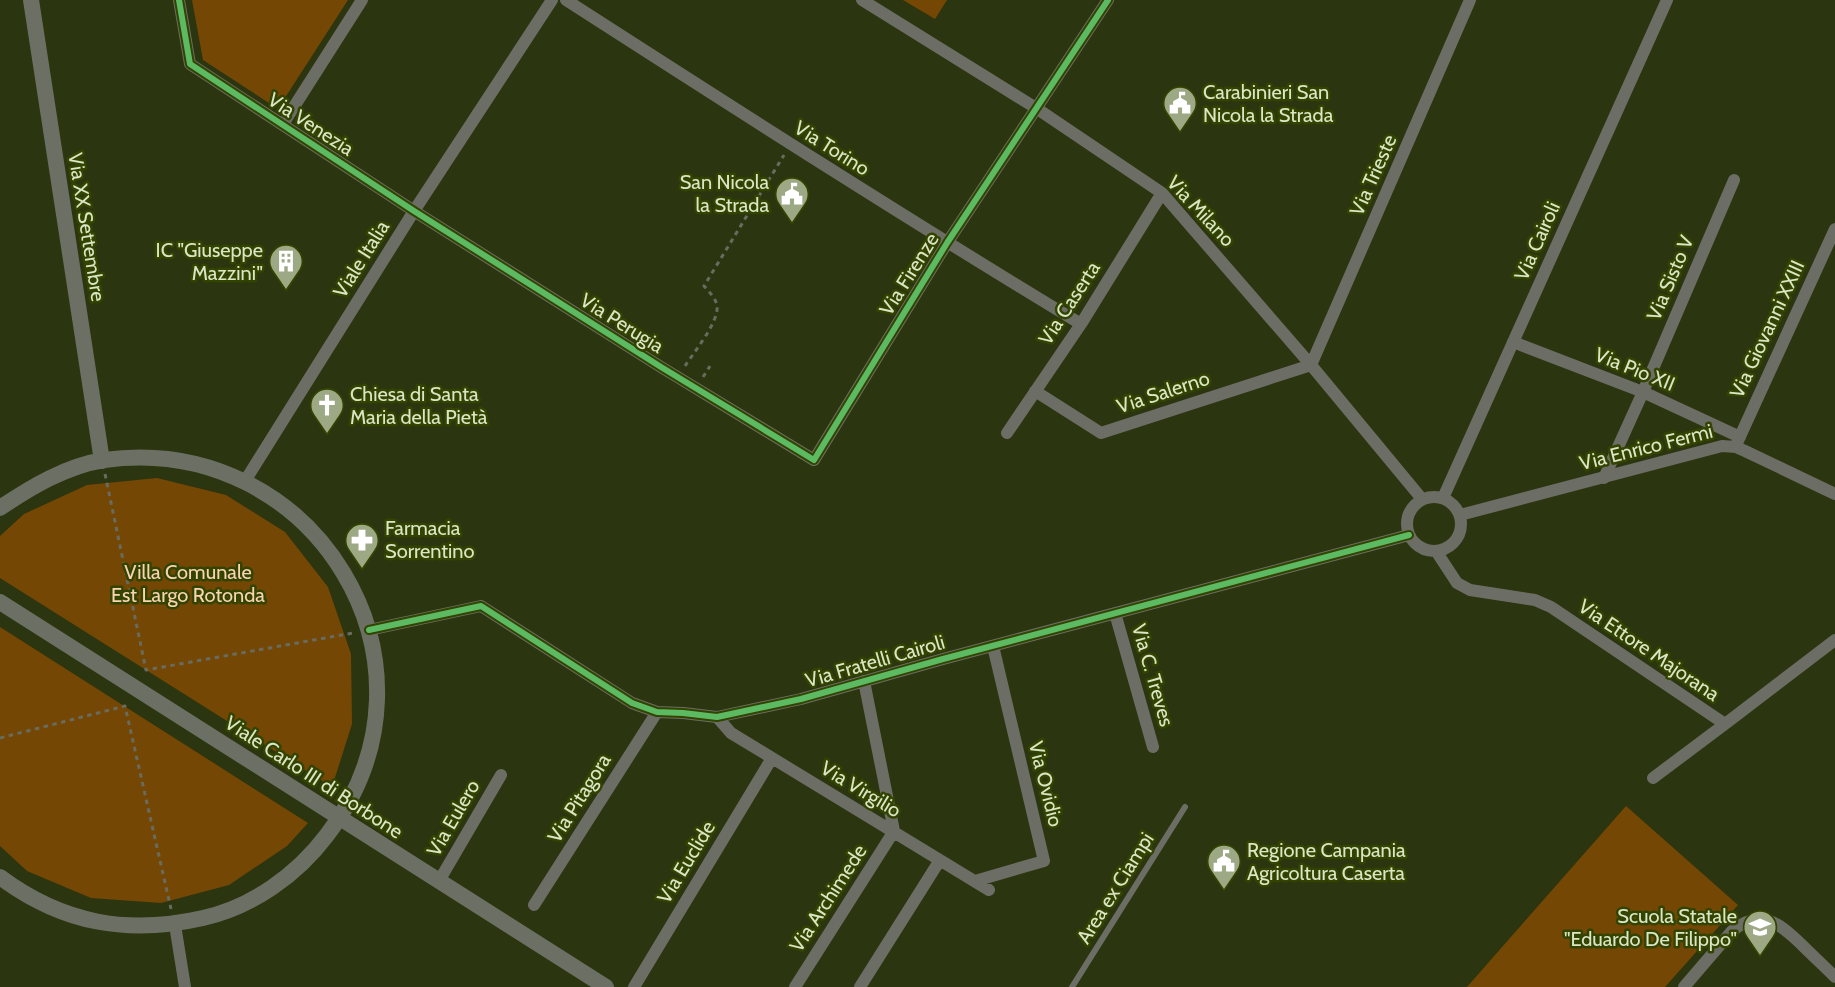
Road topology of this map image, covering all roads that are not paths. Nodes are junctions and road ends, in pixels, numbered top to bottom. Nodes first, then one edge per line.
1 (31, 0) edge
2 (179, 0) edge
3 (362, 0) edge
4 (552, 0) edge
5 (566, 0) edge
6 (862, 0) edge
7 (1108, 0) edge
8 (1470, 0) edge
9 (1667, 0) edge
10 (1036, 108) junction
11 (282, 124) junction
12 (1734, 180) dead end
13 (1162, 193) junction
14 (414, 211) junction
15 (1835, 229) edge
16 (947, 243) junction
17 (1081, 324) junction
18 (1513, 342) junction
19 (1311, 365) junction
20 (1035, 391) junction
21 (1643, 392) junction
22 (1007, 433) dead end
23 (1738, 442) junction
24 (814, 460) joint
25 (102, 461) junction
26 (1604, 477) junction
27 (245, 481) junction
28 (1835, 494) edge
29 (1443, 498) junction
30 (1422, 499) junction
31 (0, 508) edge
32 (1460, 515) junction
33 (1409, 535) junction
34 (1436, 551) junction
35 (0, 602) edge
36 (1115, 613) junction
37 (369, 630) junction
38 (1835, 640) edge
39 (993, 646) junction
40 (864, 681) junction
41 (657, 712) junction
42 (717, 717) junction
43 (1725, 724) junction
44 (1153, 747) dead end
45 (772, 758) junction
46 (501, 775) dead end
47 (1653, 778) dead end
48 (1185, 807) dead end
49 (340, 819) junction
50 (894, 831) junction
51 (940, 860) junction
52 (0, 878) edge
53 (439, 881) junction
54 (975, 881) junction
55 (989, 890) dead end
56 (534, 904) dead end
57 (175, 925) junction
58 (1835, 976) edge
59 (185, 987) edge
60 (606, 987) edge
61 (634, 987) edge
62 (795, 987) edge
63 (860, 987) edge
64 (1072, 987) edge
65 (1684, 987) edge

1 - 25 street, Via XX Settembre
2 - 11 street, Via Venezia
3 - 11 street
4 - 14 street, Viale Italia
5 - 16 street, Via Torino
6 - 10 street, Via Milano
7 - 10 street, Via Firenze
8 - 19 street, Via Trieste
9 - 18 street, Via Cairoli
10 - 13 street, Via Milano
10 - 16 street, Via Firenze
11 - 14 street, Via Venezia
12 - 21 street, Via Sisto V
13 - 17 street, Via Caserta
13 - 19 street, Via Milano
14 - 24 street, Via Perugia
14 - 27 street, Viale Italia
15 - 23 street, Via Giovanni XXIII
16 - 17 street, Via Torino
16 - 24 street, Via Firenze
17 - 20 street, Via Caserta
18 - 21 street, Via Pio XII
18 - 29 street, Via Cairoli
19 - 20 street, Via Salerno
19 - 30 street, Via Milano
20 - 22 street, Via Caserta
21 - 23 street, Via Pio XII
21 - 26 street, Via Sisto V
23 - 26 street, Via Enrico Fermi
23 - 28 street, Via Enrico Fermi
25 - 27 street
25 - 31 street
26 - 32 street, Via Enrico Fermi
27 - 37 street
29 - 30 street
29 - 32 street
30 - 33 street
32 - 34 street
33 - 34 street
33 - 36 street, Via Fratelli Cairoli
34 - 43 street, Via Ettore Majorana
35 - 49 street, Viale Carlo III di Borbone
36 - 39 street, Via Fratelli Cairoli
36 - 44 street, Via C. Treves
37 - 41 street, Via Fratelli Cairoli
37 - 49 street
38 - 43 street, Via Ettore Majorana
39 - 40 street, Via Fratelli Cairoli
39 - 54 street, Via Ovidio
40 - 42 street, Via Fratelli Cairoli
40 - 50 street
41 - 42 street, Via Fratelli Cairoli
41 - 56 street, Via Pitagora
42 - 45 street, Via Virgilio
43 - 47 street, Via Ettore Majorana
45 - 50 street, Via Virgilio
45 - 61 street, Via Euclide
46 - 53 street, Via Eulero
48 - 64 lane, Area ex Ciampi
49 - 53 street, Viale Carlo III di Borbone
49 - 57 street
50 - 51 street, Via Virgilio
50 - 62 street, Via Archimede
51 - 54 street, Via Virgilio
51 - 63 street
52 - 57 street
53 - 60 street, Viale Carlo III di Borbone
54 - 55 street, Via Virgilio
57 - 59 street
58 - 65 street

